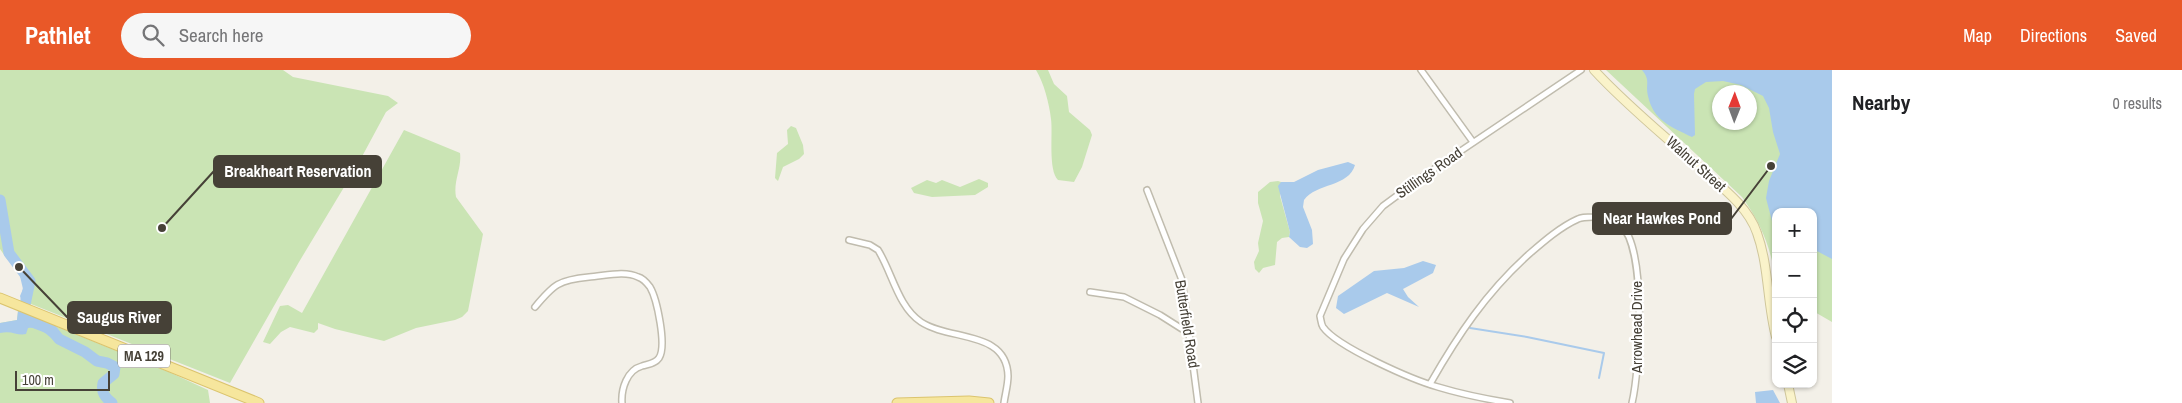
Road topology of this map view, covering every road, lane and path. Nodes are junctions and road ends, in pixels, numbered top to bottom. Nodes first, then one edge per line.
1 (1421, 70) edge
2 (1581, 70) edge
3 (1594, 70) edge
4 (1473, 142) junction
5 (1148, 190) dead end
6 (849, 240) dead end
7 (1090, 292) dead end
8 (0, 298) edge
9 (535, 307) dead end
10 (1772, 324) edge
11 (1190, 334) junction
12 (1430, 384) junction
13 (1789, 388) edge
14 (259, 403) edge
15 (622, 403) edge
16 (897, 403) edge
17 (988, 403) edge
18 (1004, 403) edge
19 (1198, 403) edge
20 (1510, 403) edge
21 (1632, 403) edge
22 (1792, 403) edge

1 - 4 street
2 - 4 street, Stillings Road
3 - 10 main road, Walnut Street
4 - 12 street, Stillings Road
5 - 11 street, Butterfield Road
6 - 18 street
7 - 11 street
8 - 14 main road, MA 129
9 - 15 street
11 - 19 street, Butterfield Road
12 - 20 street
12 - 21 street, Arrowhead Drive
13 - 22 main road
16 - 17 main road

